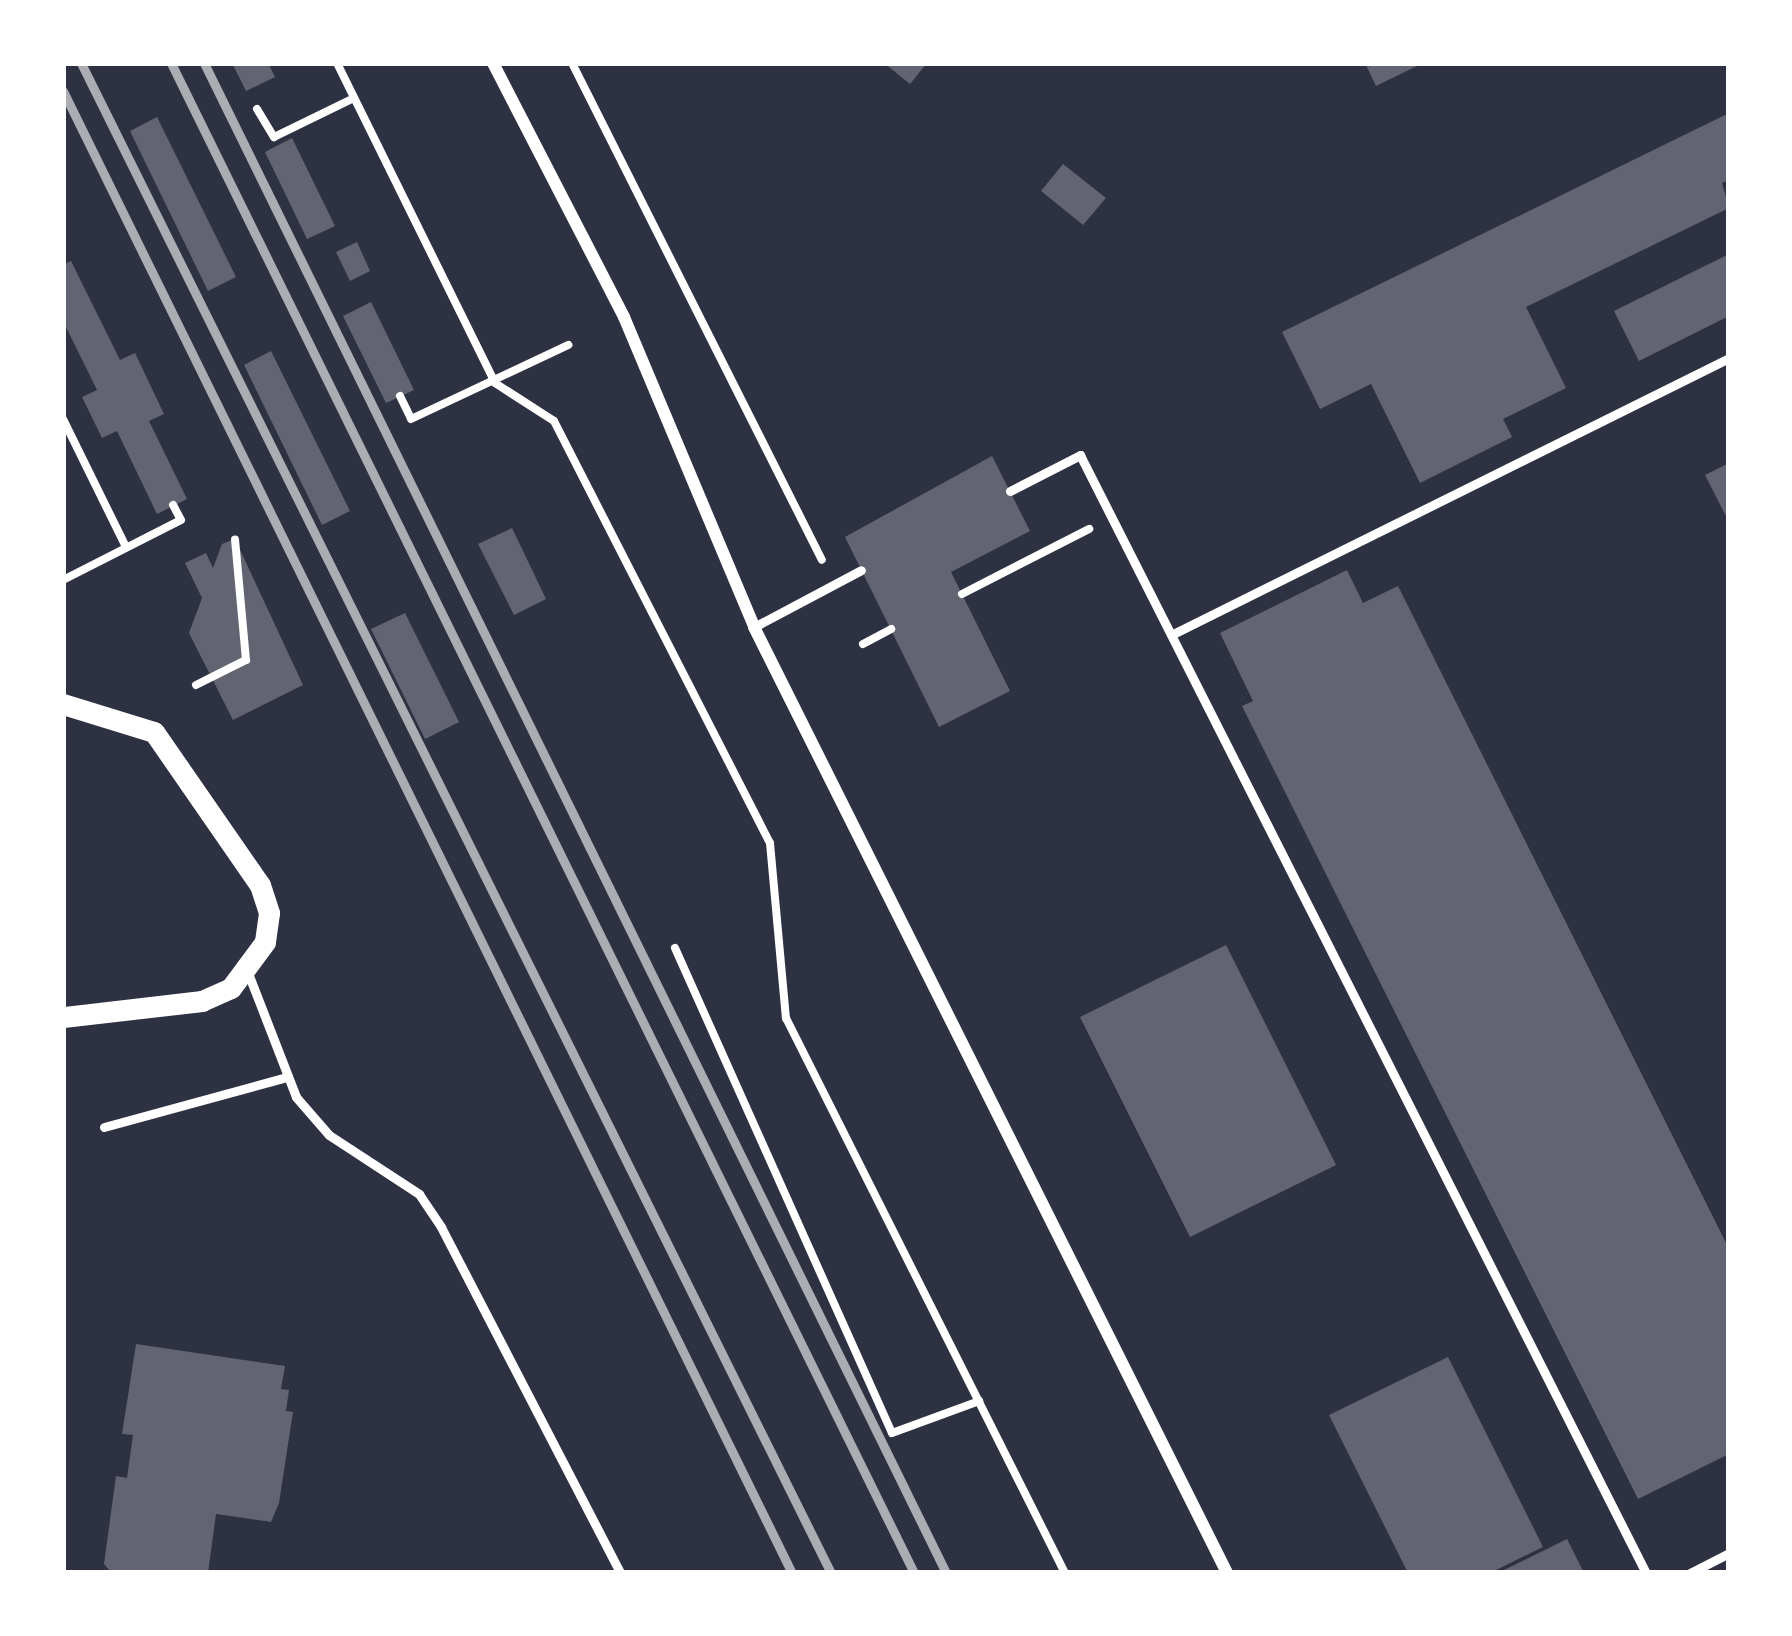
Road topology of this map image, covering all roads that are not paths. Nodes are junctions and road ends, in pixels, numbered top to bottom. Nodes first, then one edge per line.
1 (493, 63) edge
2 (1729, 358) edge
3 (1010, 491) dead end
4 (862, 570) dead end
5 (754, 627) junction
6 (1175, 633) junction
7 (63, 704) edge
8 (105, 714) junction
9 (63, 722) edge
10 (248, 973) junction
11 (63, 1017) edge
12 (287, 1077) junction
13 (104, 1127) dead end
14 (1729, 1553) edge
15 (620, 1573) edge
16 (1227, 1573) edge
17 (1646, 1573) edge
18 (1690, 1573) edge

1 - 5 street
2 - 6 lane
3 - 6 lane
4 - 5 lane
5 - 16 street
6 - 17 lane
7 - 8 street
8 - 9 street
8 - 10 street
10 - 11 street
10 - 12 lane
12 - 13 lane
12 - 15 lane
14 - 18 lane

